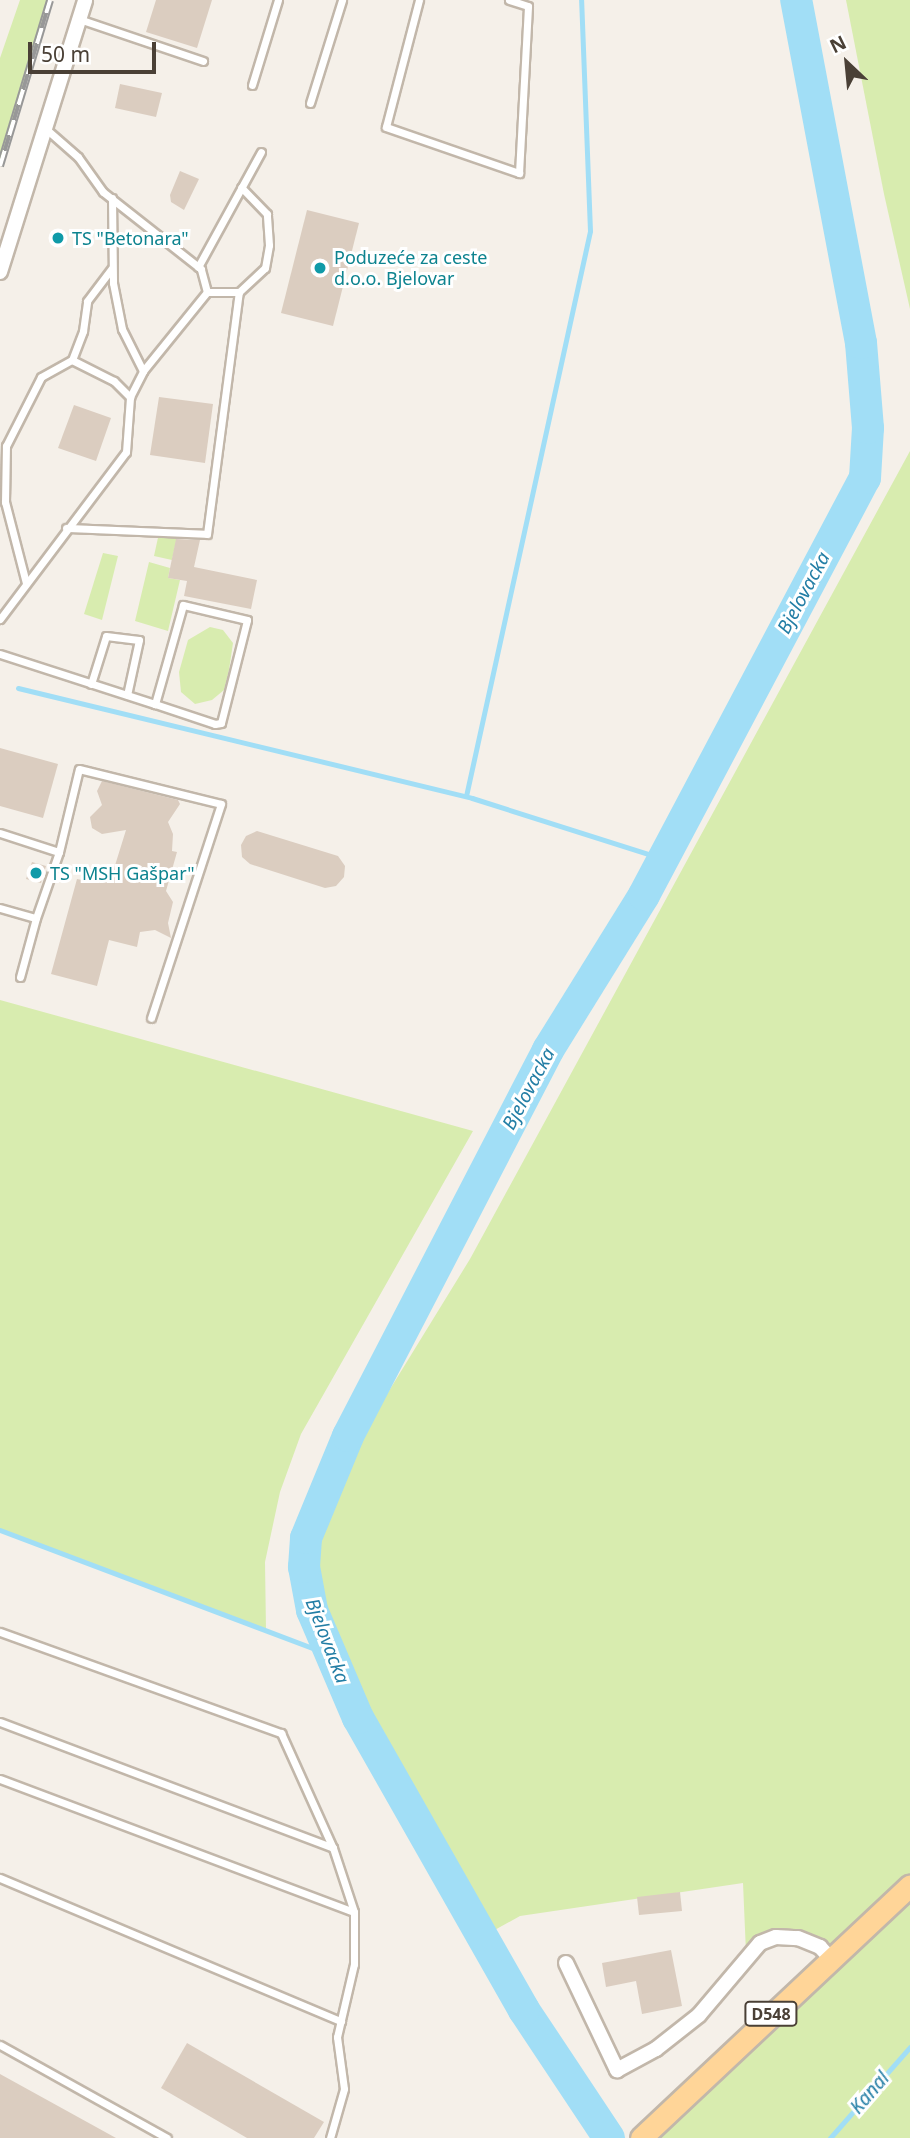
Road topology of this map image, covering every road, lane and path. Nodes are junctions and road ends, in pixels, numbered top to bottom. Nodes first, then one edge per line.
1 (85, 0) edge
2 (278, 0) edge
3 (342, 0) edge
4 (419, 0) edge
5 (509, 0) edge
6 (79, 19) junction
7 (203, 61) dead end
8 (252, 85) dead end
9 (310, 103) dead end
10 (45, 128) junction
11 (261, 152) dead end
12 (241, 187) junction
13 (112, 198) junction
14 (198, 267) junction
15 (113, 268) junction
16 (0, 272) edge
17 (207, 292) junction
18 (239, 292) junction
19 (72, 360) junction
20 (143, 371) junction
21 (130, 397) junction
22 (66, 528) junction
23 (26, 583) junction
24 (0, 619) edge
25 (0, 654) edge
26 (92, 684) junction
27 (127, 695) junction
28 (155, 704) junction
29 (0, 833) edge
30 (59, 852) junction
31 (0, 908) edge
32 (36, 918) junction
33 (20, 977) dead end
34 (151, 1017) dead end
35 (0, 1632) edge
36 (0, 1723) edge
37 (0, 1779) edge
38 (333, 1848) junction
39 (0, 1878) edge
40 (910, 1885) edge
41 (354, 1912) junction
42 (831, 1959) junction
43 (566, 1964) dead end
44 (341, 2021) junction
45 (0, 2045) edge
46 (642, 2137) edge
47 (167, 2138) edge
48 (330, 2138) edge

1 - 6 street
2 - 8 lane
3 - 9 lane
4 - 5 lane
6 - 7 lane
6 - 10 street
10 - 13 lane
10 - 16 street
11 - 12 lane
12 - 14 lane
12 - 18 lane
13 - 14 lane
13 - 15 lane
14 - 17 lane
15 - 19 lane
15 - 20 lane
17 - 18 lane
17 - 20 lane
18 - 22 lane
19 - 21 lane
19 - 23 lane
20 - 21 lane
21 - 22 lane
22 - 23 lane
23 - 24 lane
25 - 26 lane
26 - 27 lane
26 - 27 lane
27 - 28 lane
28 - 28 lane
29 - 30 lane
30 - 32 lane
30 - 34 lane
31 - 32 lane
32 - 33 lane
35 - 38 lane
36 - 38 lane
37 - 41 lane
38 - 41 lane
39 - 44 lane
40 - 42 main road, D548
41 - 44 lane
42 - 43 street
42 - 46 main road, D548
44 - 48 lane
45 - 47 lane

